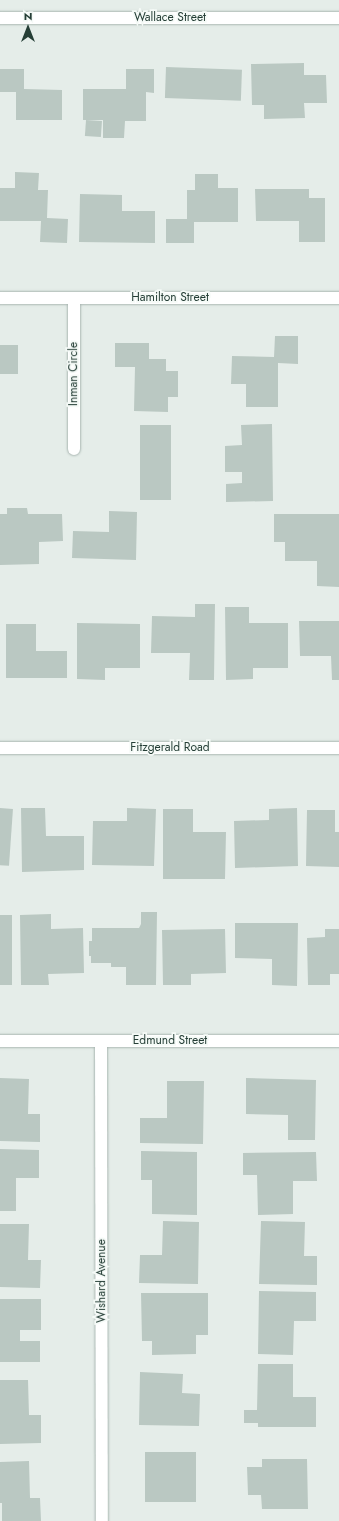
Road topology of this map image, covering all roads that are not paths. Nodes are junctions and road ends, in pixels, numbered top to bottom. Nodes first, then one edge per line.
1 (0, 18) edge
2 (339, 18) edge
3 (0, 298) edge
4 (74, 298) junction
5 (339, 298) edge
6 (74, 449) dead end
7 (0, 748) edge
8 (339, 748) edge
9 (0, 1041) edge
10 (101, 1041) junction
11 (339, 1041) edge
12 (102, 1521) edge

1 - 2 street, Wallace Street
3 - 4 street, Hamilton Street
4 - 5 street, Hamilton Street
4 - 6 street, Inman Circle
7 - 8 street, Fitzgerald Road
9 - 10 street, Edmund Street
10 - 11 street, Edmund Street
10 - 12 street, Wishard Avenue

